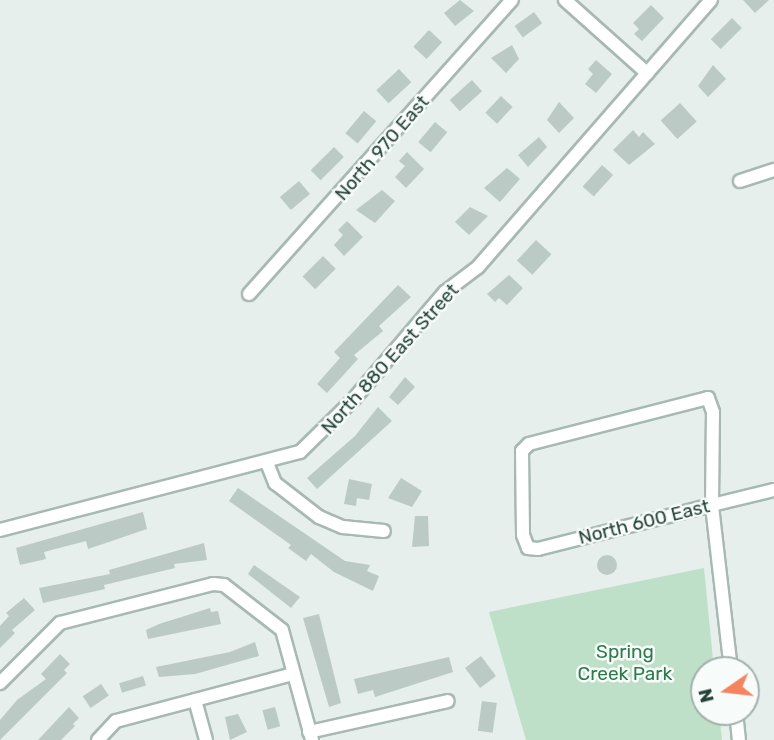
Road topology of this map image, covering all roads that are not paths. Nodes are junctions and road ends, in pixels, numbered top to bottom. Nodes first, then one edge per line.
1 (512, 0) edge
2 (565, 0) edge
3 (711, 0) edge
4 (647, 74) junction
5 (774, 170) edge
6 (740, 181) dead end
7 (250, 293) dead end
8 (267, 463) junction
9 (774, 490) edge
10 (712, 505) junction
11 (0, 530) edge
12 (384, 531) dead end
13 (729, 656) edge
14 (293, 674) junction
15 (0, 683) edge
16 (195, 700) junction
17 (448, 701) dead end
18 (310, 736) edge
19 (97, 740) edge
20 (205, 740) edge

1 - 7 street, North 970 East
2 - 4 street
3 - 4 street, North 880 East Street
4 - 8 street, North 880 East Street
5 - 6 street
8 - 11 street, North 880 East Street
8 - 12 street
9 - 10 street, North 600 East
10 - 10 street, North 600 East
10 - 13 street
14 - 15 street
14 - 16 street
14 - 18 street
16 - 19 street
16 - 20 street
17 - 18 street

